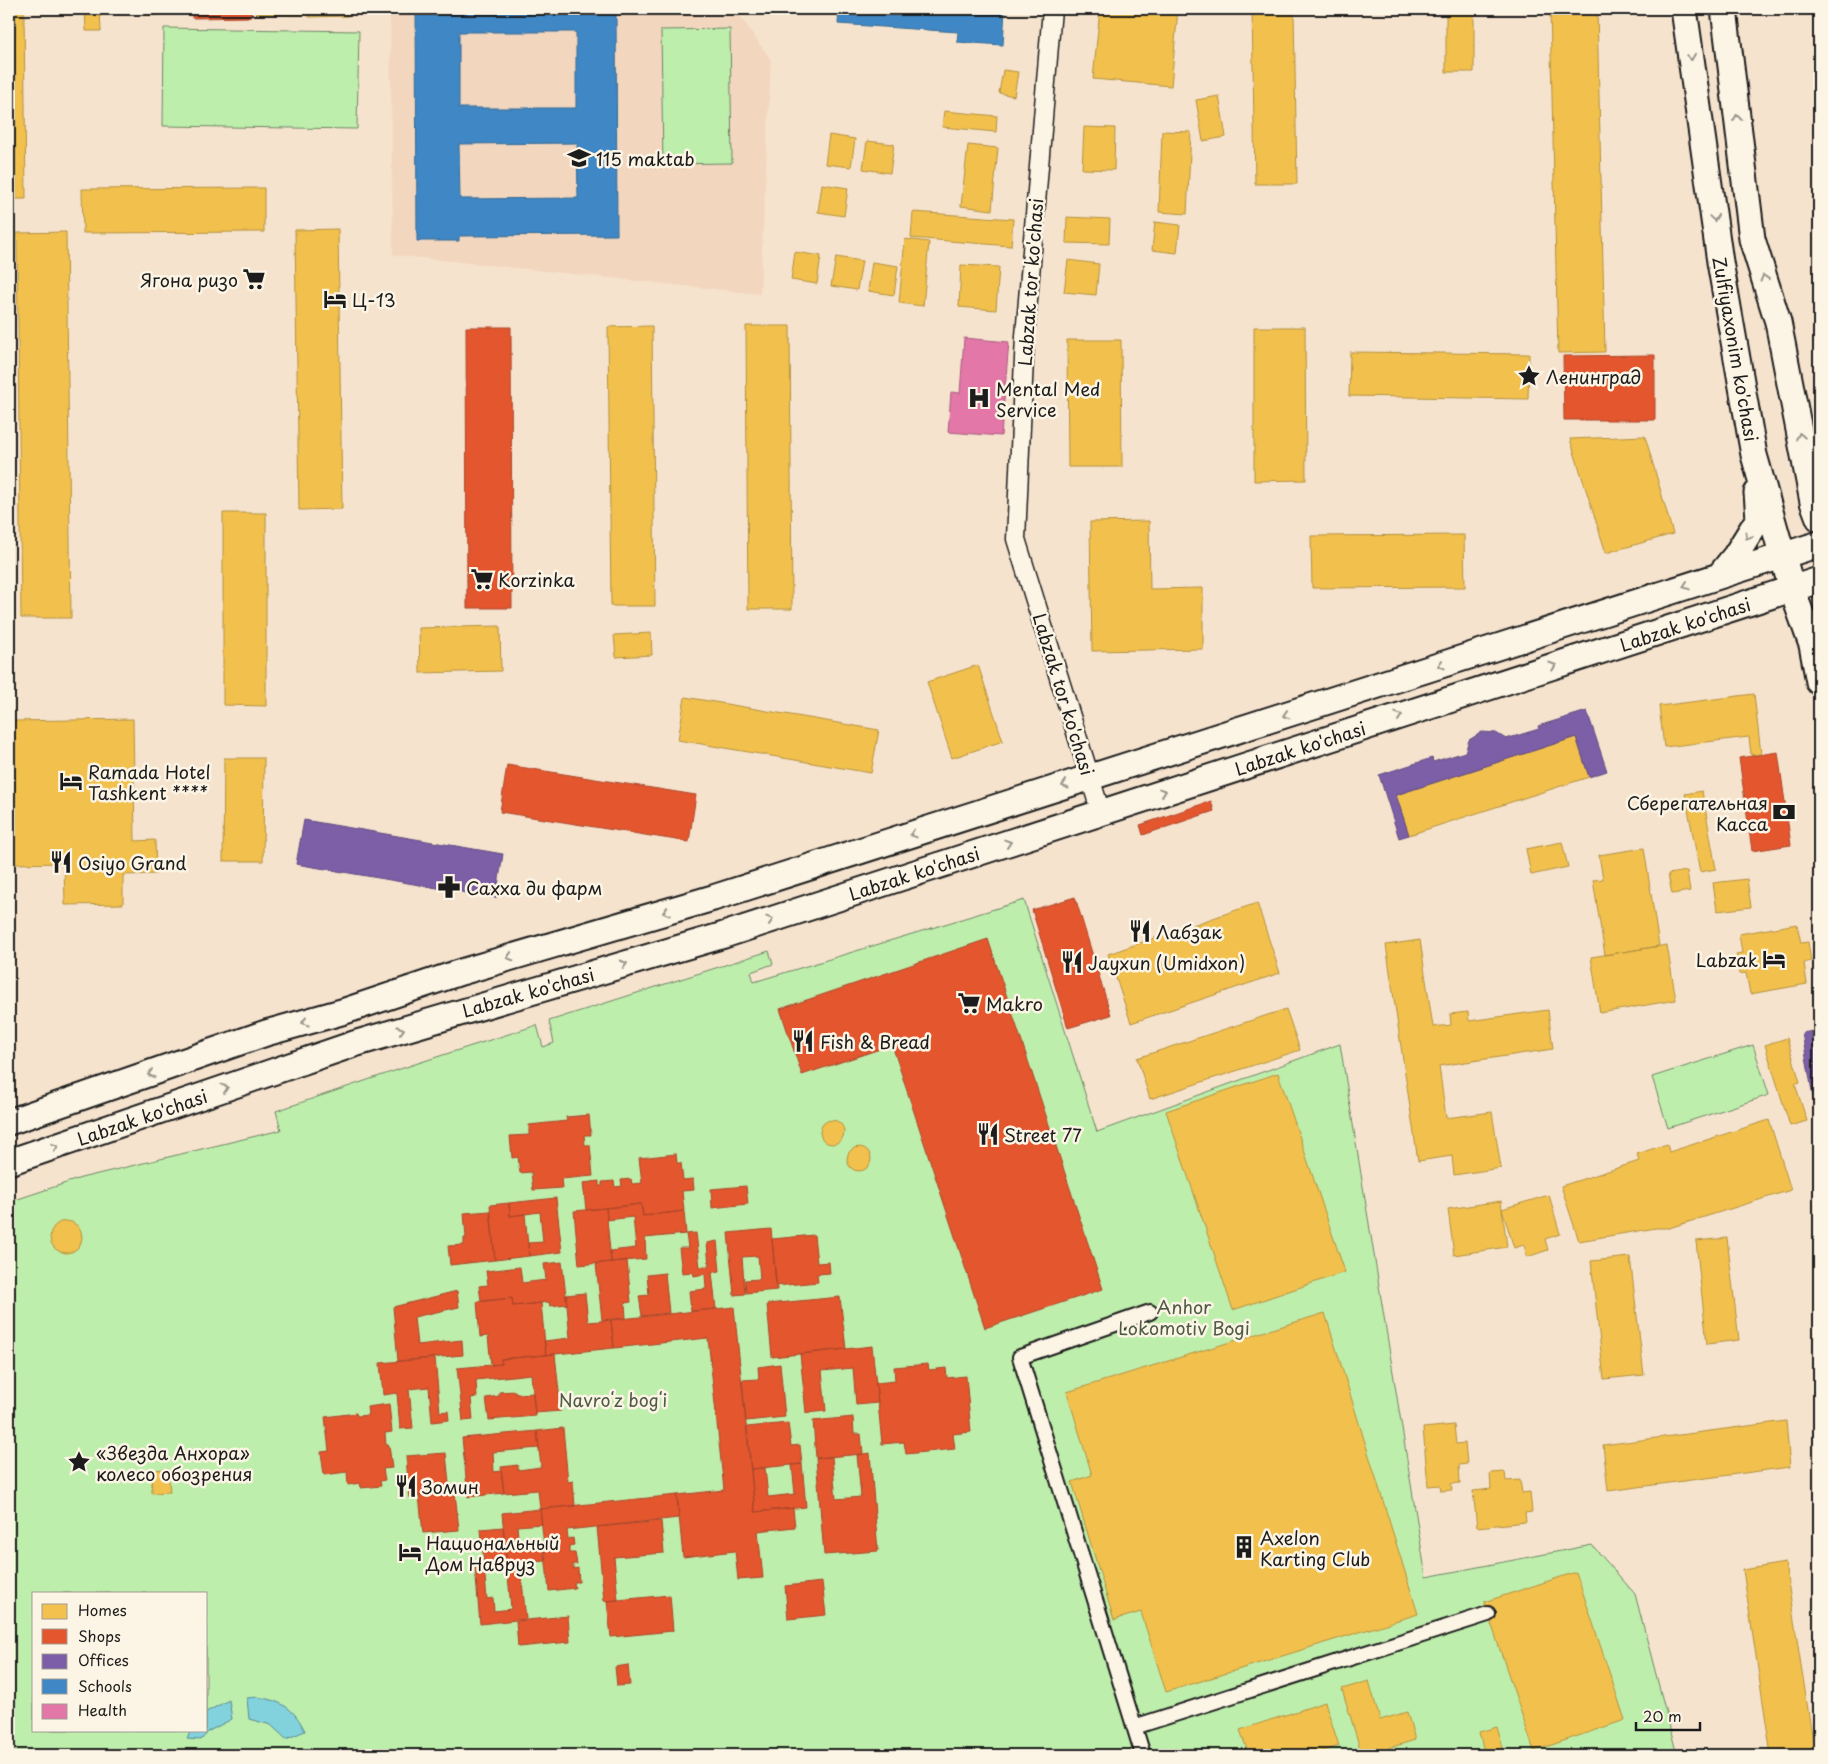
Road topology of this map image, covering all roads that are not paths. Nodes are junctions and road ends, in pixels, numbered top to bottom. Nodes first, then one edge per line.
1 (1052, 9) edge
2 (1684, 9) edge
3 (1724, 9) edge
4 (1754, 455) junction
5 (1819, 518) edge
6 (1819, 544) edge
7 (1782, 555) junction
8 (1719, 576) junction
9 (1819, 580) edge
10 (1792, 589) junction
11 (1819, 682) edge
12 (1089, 778) junction
13 (1101, 812) junction
14 (713, 898) junction
15 (724, 935) junction
16 (345, 1010) junction
17 (354, 1044) junction
18 (9, 1122) edge
19 (9, 1162) edge
20 (1150, 1312) dead end
21 (1488, 1614) dead end
22 (1134, 1726) junction
23 (1143, 1755) edge

1 - 12 street, Labzak tor ko'chasi
2 -> 4 main road, Zulfiyaxonim ko'chasi
5 -> 3 main road, Zulfiyaxonim ko'chasi
4 - 7 main road, Zulfiyaxonim ko'chasi
4 -> 8 main road
6 - 7 main road, Labzak ko'chasi
7 - 8 main road, Labzak ko'chasi
7 - 10 main road, Zulfiyaxonim ko'chasi
8 -> 12 main road, Labzak ko'chasi
9 - 10 main road, Labzak ko'chasi
10 - 11 main road, Zulfiyaxonim ko'chasi
13 -> 10 main road, Labzak ko'chasi
12 - 13 street, Labzak tor ko'chasi
12 -> 14 main road, Labzak ko'chasi
15 -> 13 main road, Labzak ko'chasi
14 - 15 main road
14 -> 16 main road, Labzak ko'chasi
17 -> 15 main road, Labzak ko'chasi
16 - 17 main road
16 -> 18 main road, Labzak ko'chasi
19 -> 17 main road, Labzak ko'chasi
20 - 22 street
21 - 22 street
22 - 23 street

